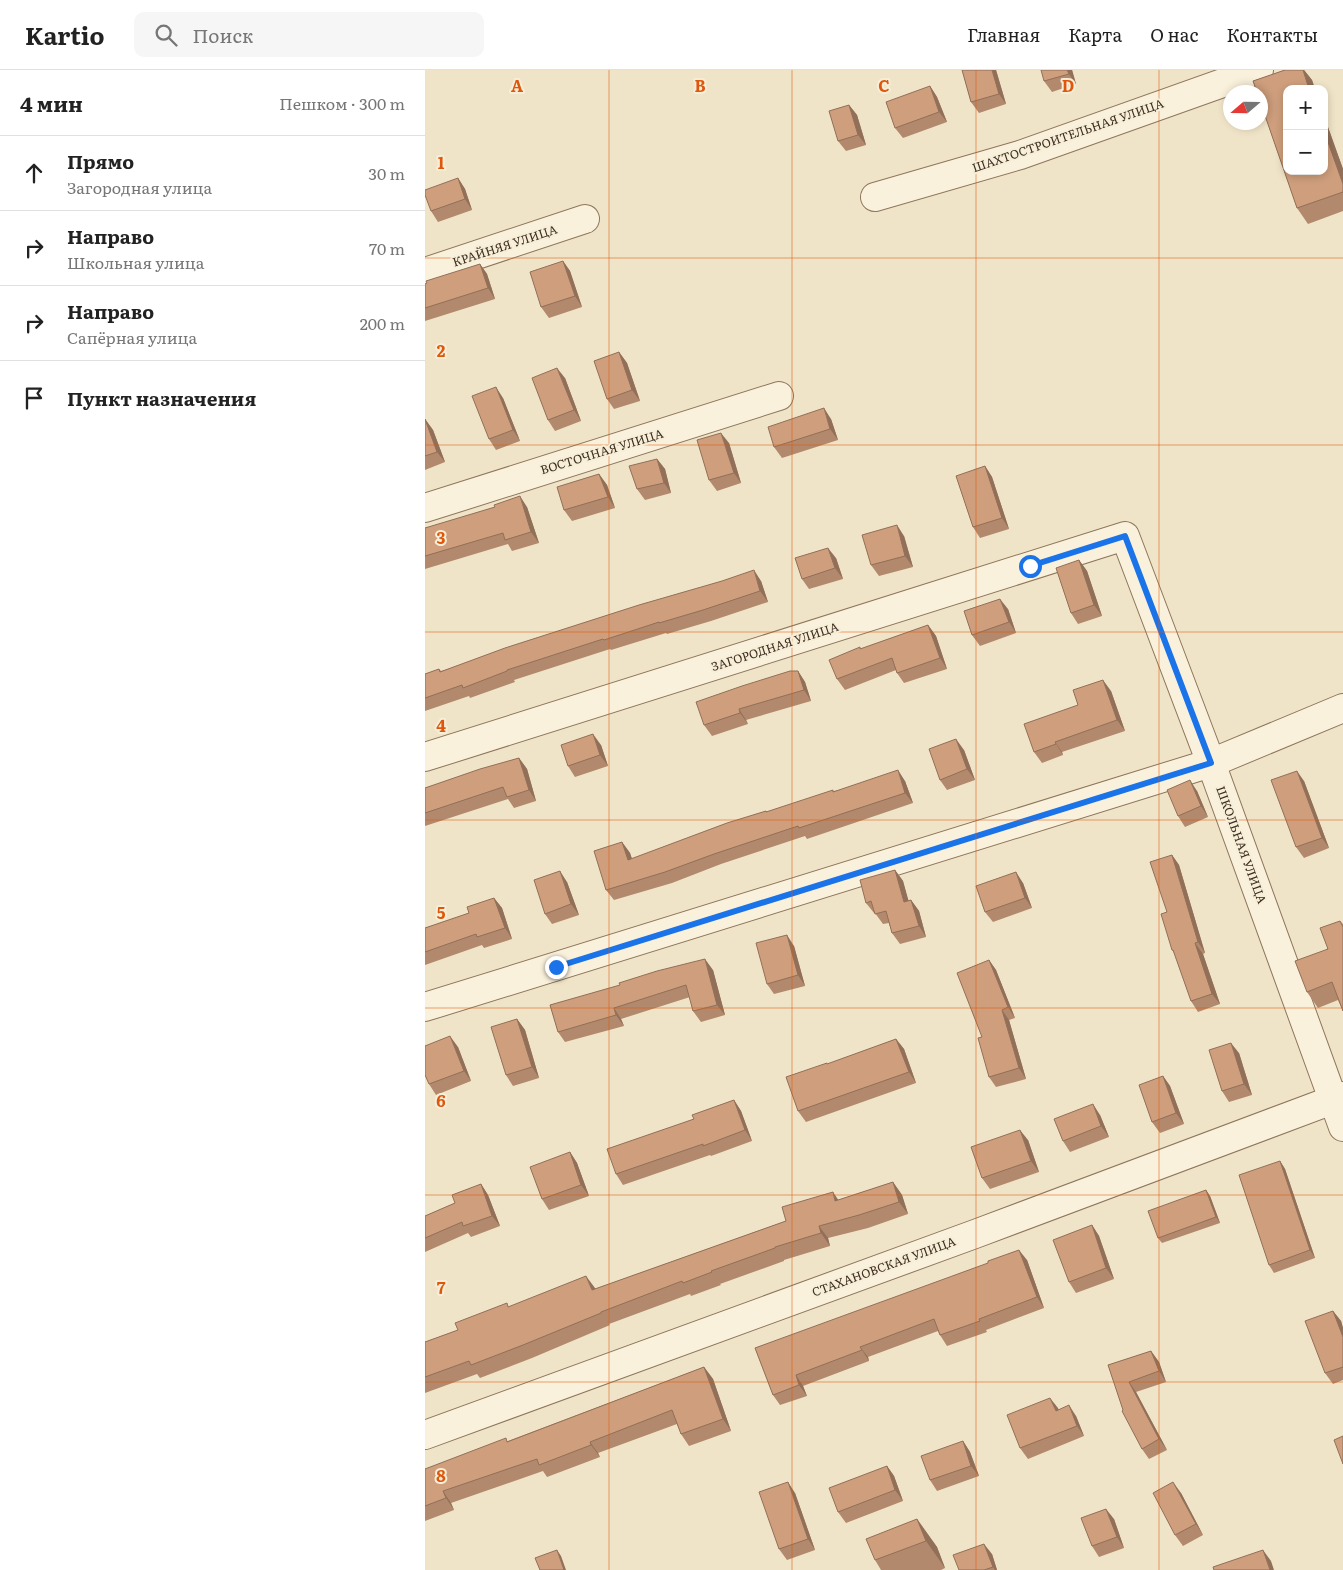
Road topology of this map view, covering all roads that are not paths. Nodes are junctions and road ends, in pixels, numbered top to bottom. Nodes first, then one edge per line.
1 (1259, 70) edge
2 (875, 197) dead end
3 (585, 219) dead end
4 (425, 272) edge
5 (779, 396) dead end
6 (425, 508) edge
7 (1125, 536) joint
8 (1343, 708) edge
9 (425, 757) edge
10 (1211, 763) junction
11 (425, 1007) edge
12 (1338, 1098) edge
13 (1343, 1127) edge
14 (425, 1435) edge

1 - 2 street, ШАХТОСТРОИТЕЛЬНАЯ УЛИЦА
3 - 4 street, КРАЙНЯЯ УЛИЦА
5 - 6 street, ВОСТОЧНАЯ УЛИЦА
7 - 9 street, ЗАГОРОДНАЯ УЛИЦА
7 - 10 street, ШКОЛЬНАЯ УЛИЦА
8 - 10 street
10 - 11 street
10 - 12 street, ШКОЛЬНАЯ УЛИЦА
12 - 13 street, ШКОЛЬНАЯ УЛИЦА
12 - 14 street, СТАХАНОВСКАЯ УЛИЦА

